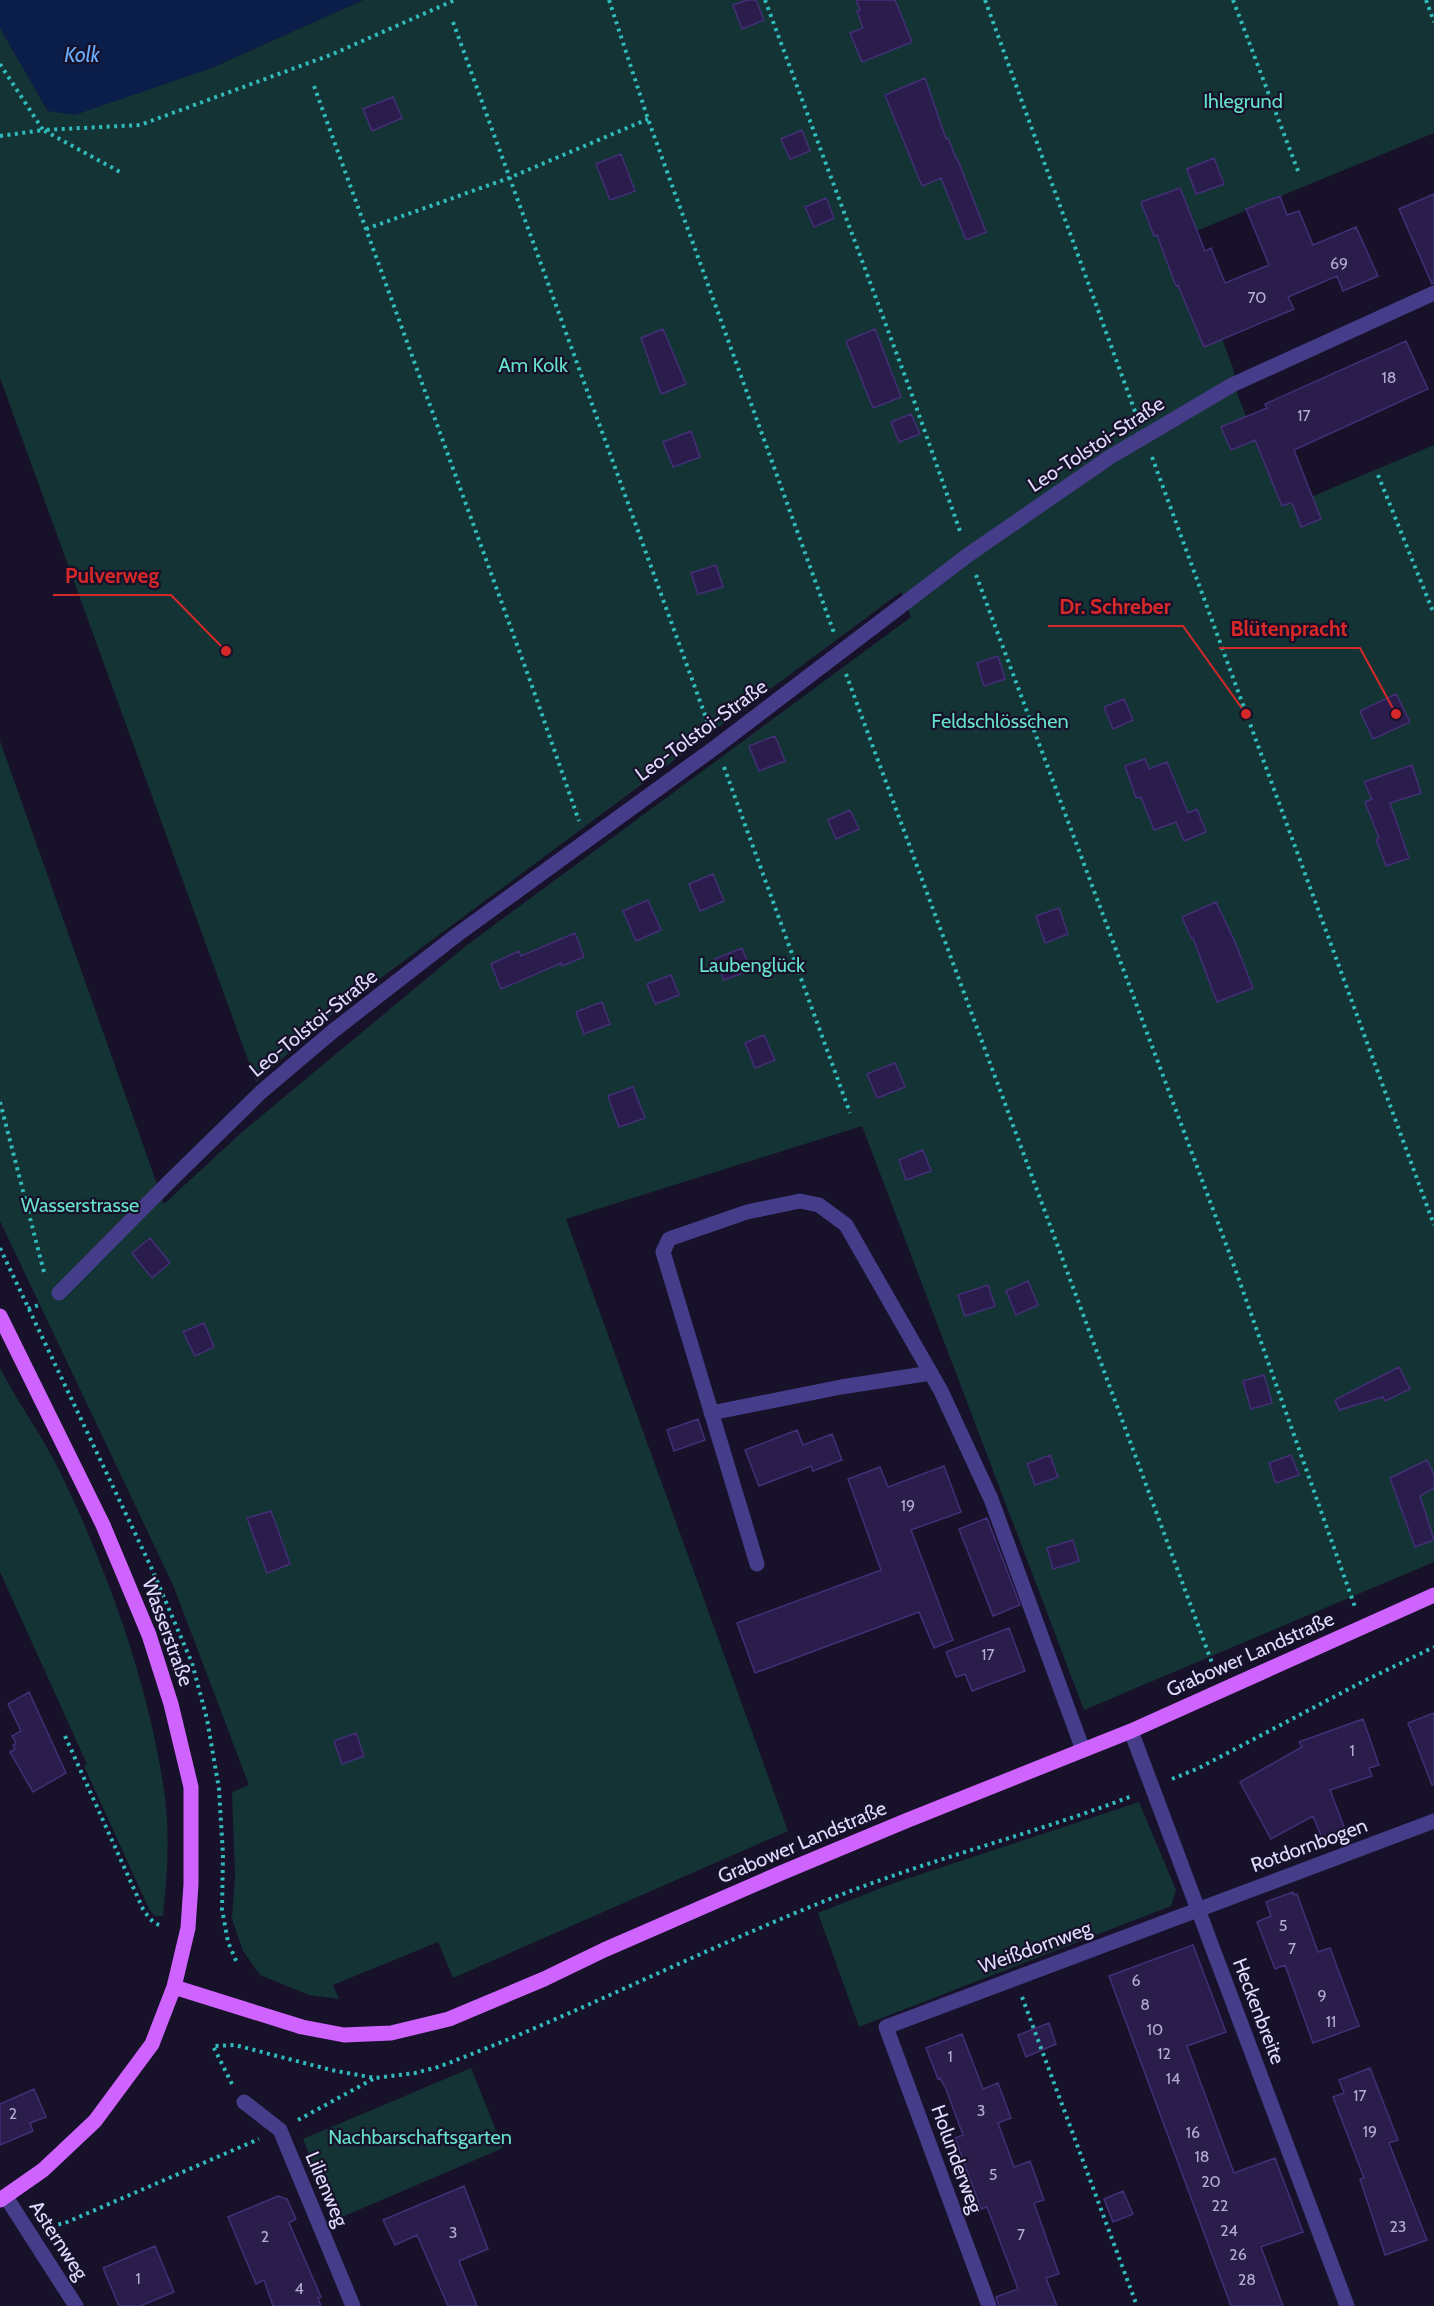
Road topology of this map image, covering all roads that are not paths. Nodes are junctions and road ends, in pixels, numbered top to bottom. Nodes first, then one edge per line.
1 (1434, 293) edge
2 (59, 1293) road end
3 (0, 1316) edge
4 (931, 1373) junction
5 (711, 1413) junction
6 (757, 1564) dead end
7 (1434, 1595) edge
8 (1131, 1731) junction
9 (1083, 1750) junction
10 (1434, 1821) edge
11 (1198, 1909) junction
12 (174, 1987) junction
13 (886, 2026) joint
14 (244, 2102) road end
15 (3, 2199) edge
16 (76, 2306) edge
17 (353, 2306) edge
18 (989, 2306) edge
19 (1347, 2306) edge

1 - 2 street, Leo-Tolstoi-Straße
3 - 12 main road, Wasserstraße
4 - 5 street
4 - 5 street
4 - 9 street
5 - 6 street
7 - 8 main road, Grabower Landstraße
8 - 9 main road, Grabower Landstraße
8 - 11 street, Heckenbreite
9 - 12 main road, Grabower Landstraße
10 - 11 street, Rotdornbogen
11 - 13 street, Weißdornweg
11 - 19 street, Heckenbreite
12 - 15 main road, Wasserstraße
13 - 18 street, Holunderweg
14 - 17 street, Lilienweg
15 - 16 street, Asternweg

